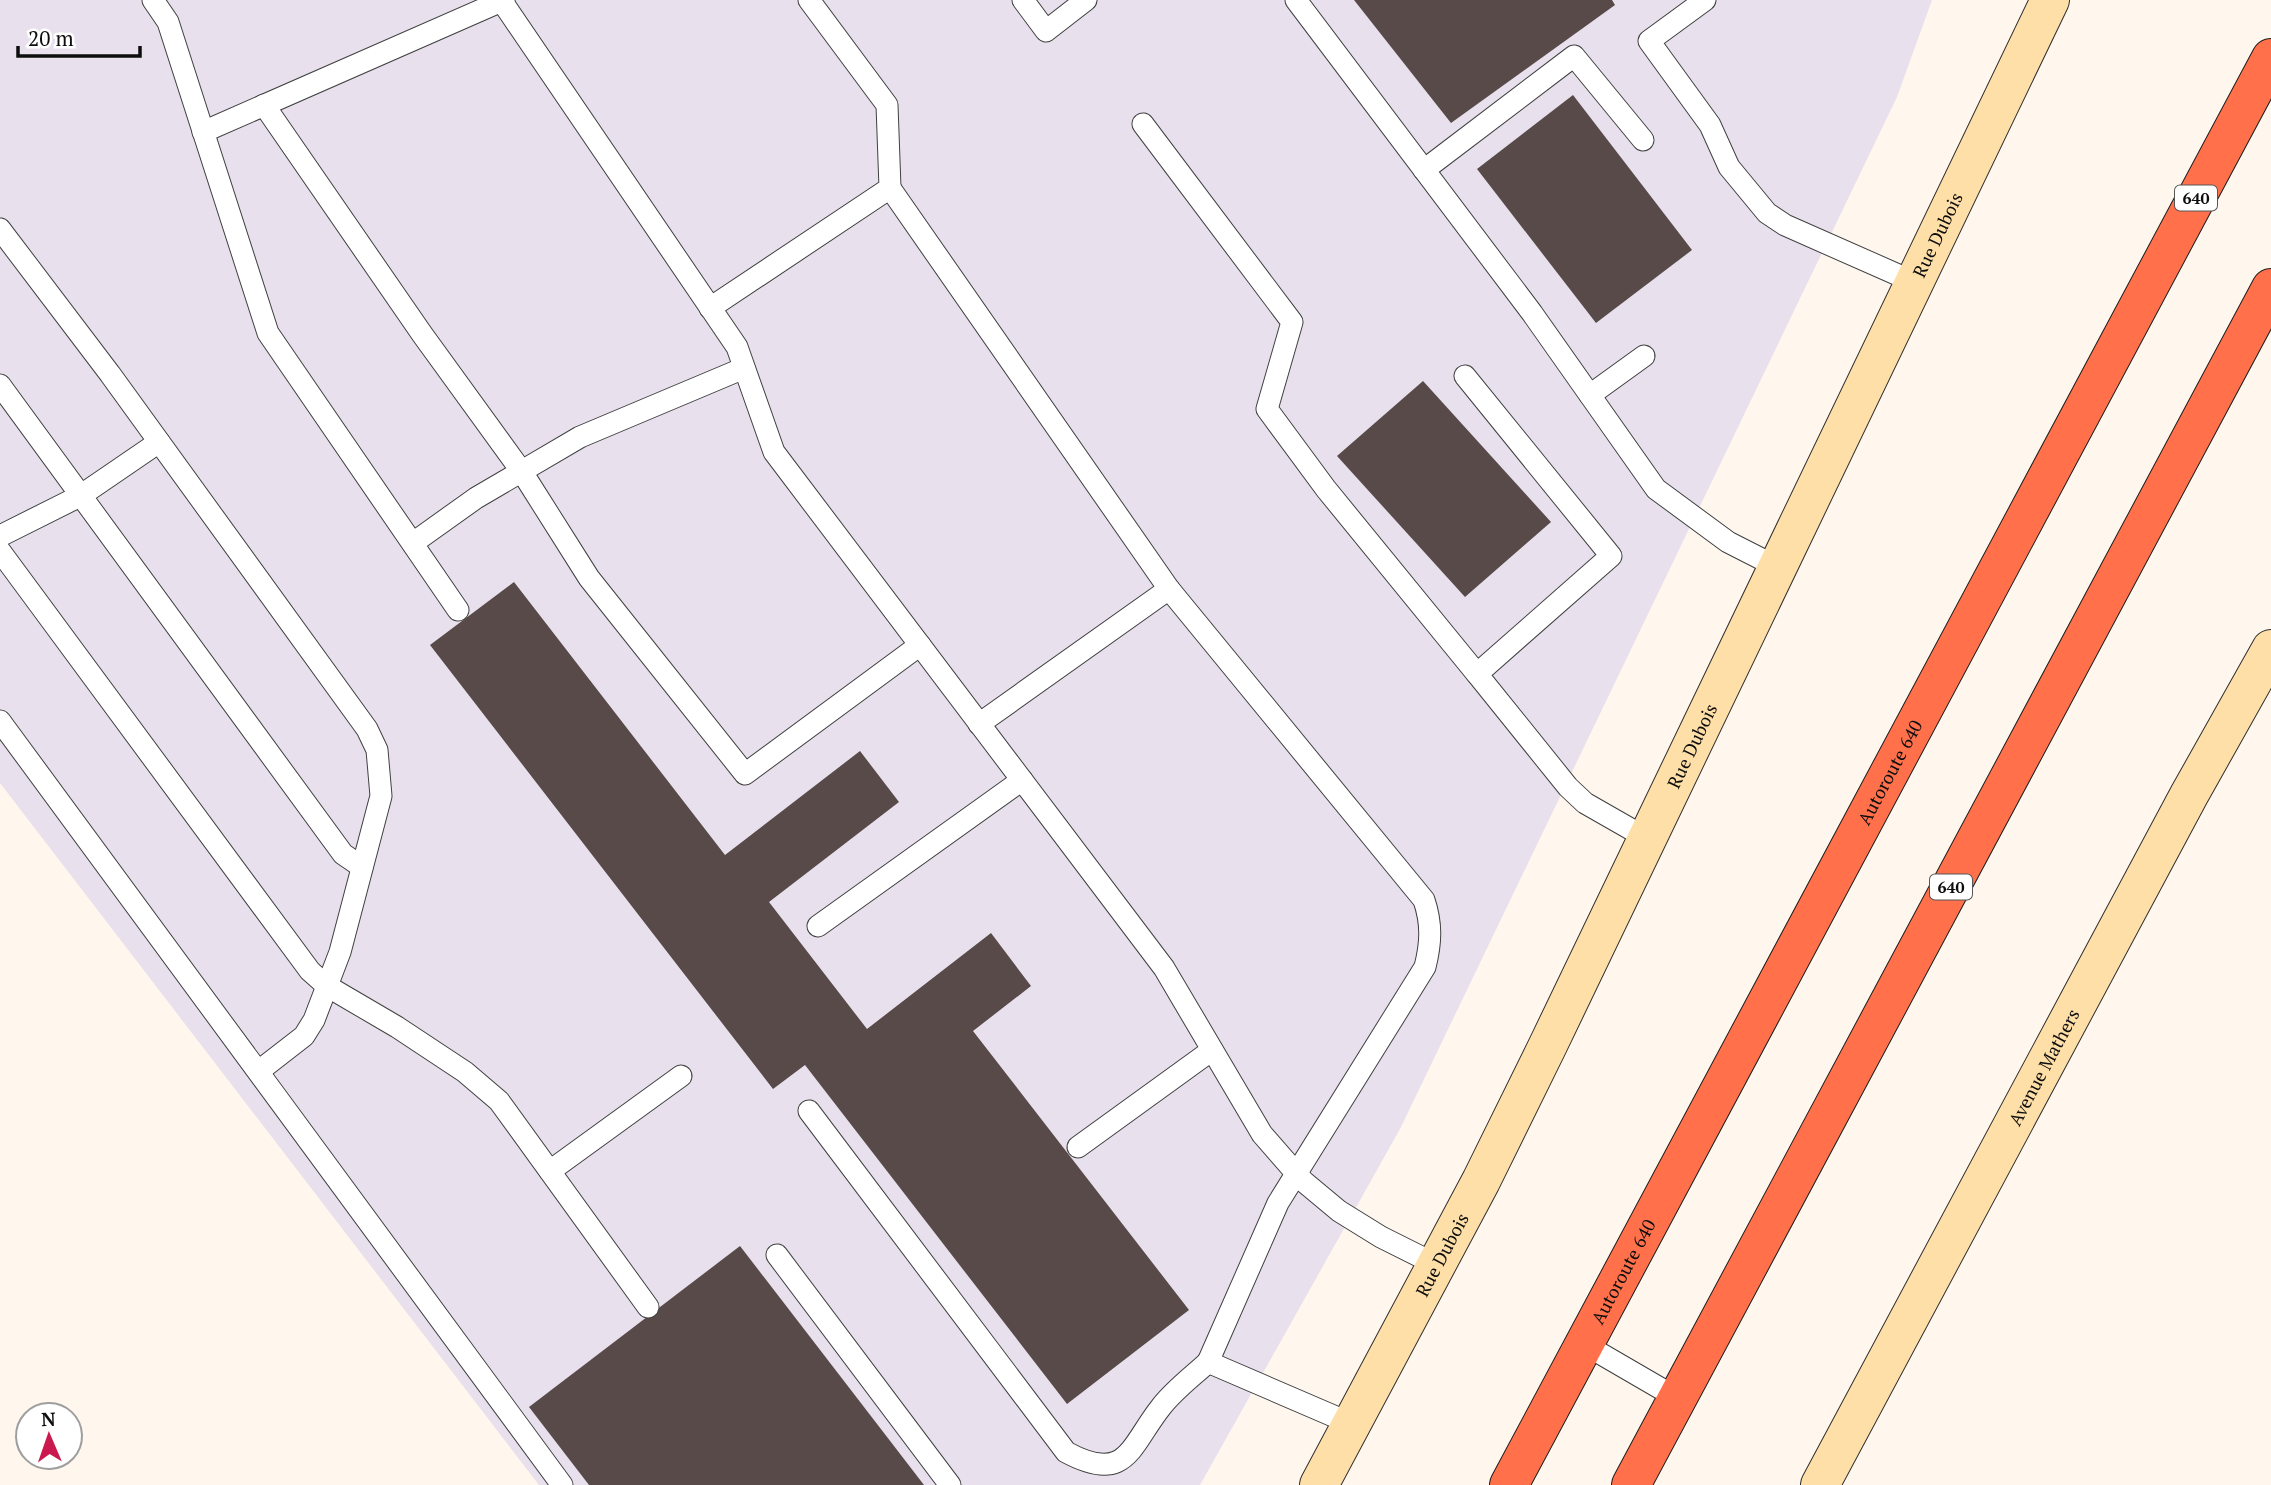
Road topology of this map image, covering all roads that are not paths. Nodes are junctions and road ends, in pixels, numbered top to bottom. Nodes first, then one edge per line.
1 (153, 0) edge
2 (502, 0) edge
3 (809, 0) edge
4 (1023, 0) edge
5 (1086, 0) edge
6 (1296, 0) edge
7 (1705, 0) edge
8 (2050, 0) edge
9 (2271, 58) edge
10 (264, 105) junction
11 (1143, 124) dead end
12 (203, 132) junction
13 (1643, 140) dead end
14 (1424, 170) junction
15 (890, 188) junction
16 (0, 229) edge
17 (1914, 282) junction
18 (2271, 288) edge
19 (710, 308) junction
20 (1644, 356) dead end
21 (744, 368) junction
22 (1465, 376) dead end
23 (0, 385) edge
24 (1590, 395) junction
25 (159, 442) junction
26 (522, 471) junction
27 (80, 496) junction
28 (0, 536) edge
29 (413, 543) junction
30 (0, 551) edge
31 (1779, 568) junction
32 (1169, 589) junction
33 (458, 610) dead end
34 (920, 645) junction
35 (2271, 649) edge
36 (1476, 674) junction
37 (0, 721) edge
38 (979, 724) junction
39 (1022, 780) junction
40 (1648, 839) junction
41 (362, 867) junction
42 (818, 926) dead end
43 (327, 986) junction
44 (1212, 1050) junction
45 (259, 1071) junction
46 (681, 1076) dead end
47 (809, 1111) dead end
48 (1078, 1147) dead end
49 (550, 1171) junction
50 (1296, 1174) junction
51 (778, 1255) dead end
52 (1437, 1265) junction
53 (648, 1307) dead end
54 (1584, 1344) junction
55 (1208, 1362) junction
56 (1677, 1398) junction
57 (1352, 1424) junction
58 (1510, 1483) edge
59 (562, 1485) edge
60 (950, 1485) edge
61 (1320, 1485) edge
62 (1631, 1485) edge
63 (1820, 1485) edge

1 - 12 lane
2 - 10 lane
2 - 19 lane
3 - 15 lane
4 - 5 lane
6 - 14 lane
7 - 17 lane
8 - 17 street, Rue Dubois
9 - 54 highway, Autoroute 640 / 640
10 - 12 lane
10 - 26 lane
11 - 36 lane
12 - 29 lane
13 - 14 lane
14 - 24 lane
15 - 19 lane
15 - 32 lane
16 - 25 lane
17 - 31 street, Rue Dubois
18 - 56 highway, 640
19 - 21 lane
20 - 24 lane
21 - 26 lane
21 - 34 lane
22 - 36 lane
23 - 27 lane
24 - 31 lane
25 - 27 lane
25 - 41 lane
26 - 29 lane
26 - 34 lane
27 - 28 lane
27 - 41 lane
29 - 33 lane
30 - 43 lane
31 - 40 street, Rue Dubois
32 - 38 lane
32 - 50 lane
34 - 38 lane
35 - 63 street, Avenue Mathers
36 - 40 lane
37 - 45 lane
38 - 39 lane
39 - 42 lane
39 - 44 lane
40 - 52 street, Rue Dubois
41 - 43 lane
43 - 45 lane
43 - 49 lane
44 - 48 lane
44 - 50 lane
45 - 59 lane
46 - 49 lane
47 - 55 lane
49 - 53 lane
50 - 52 lane
50 - 55 lane
51 - 60 lane
52 - 57 street, Rue Dubois
54 - 56 lane
54 - 58 highway, Autoroute 640 / 640
55 - 57 lane
56 - 62 highway, 640
57 - 61 street, Rue Dubois

